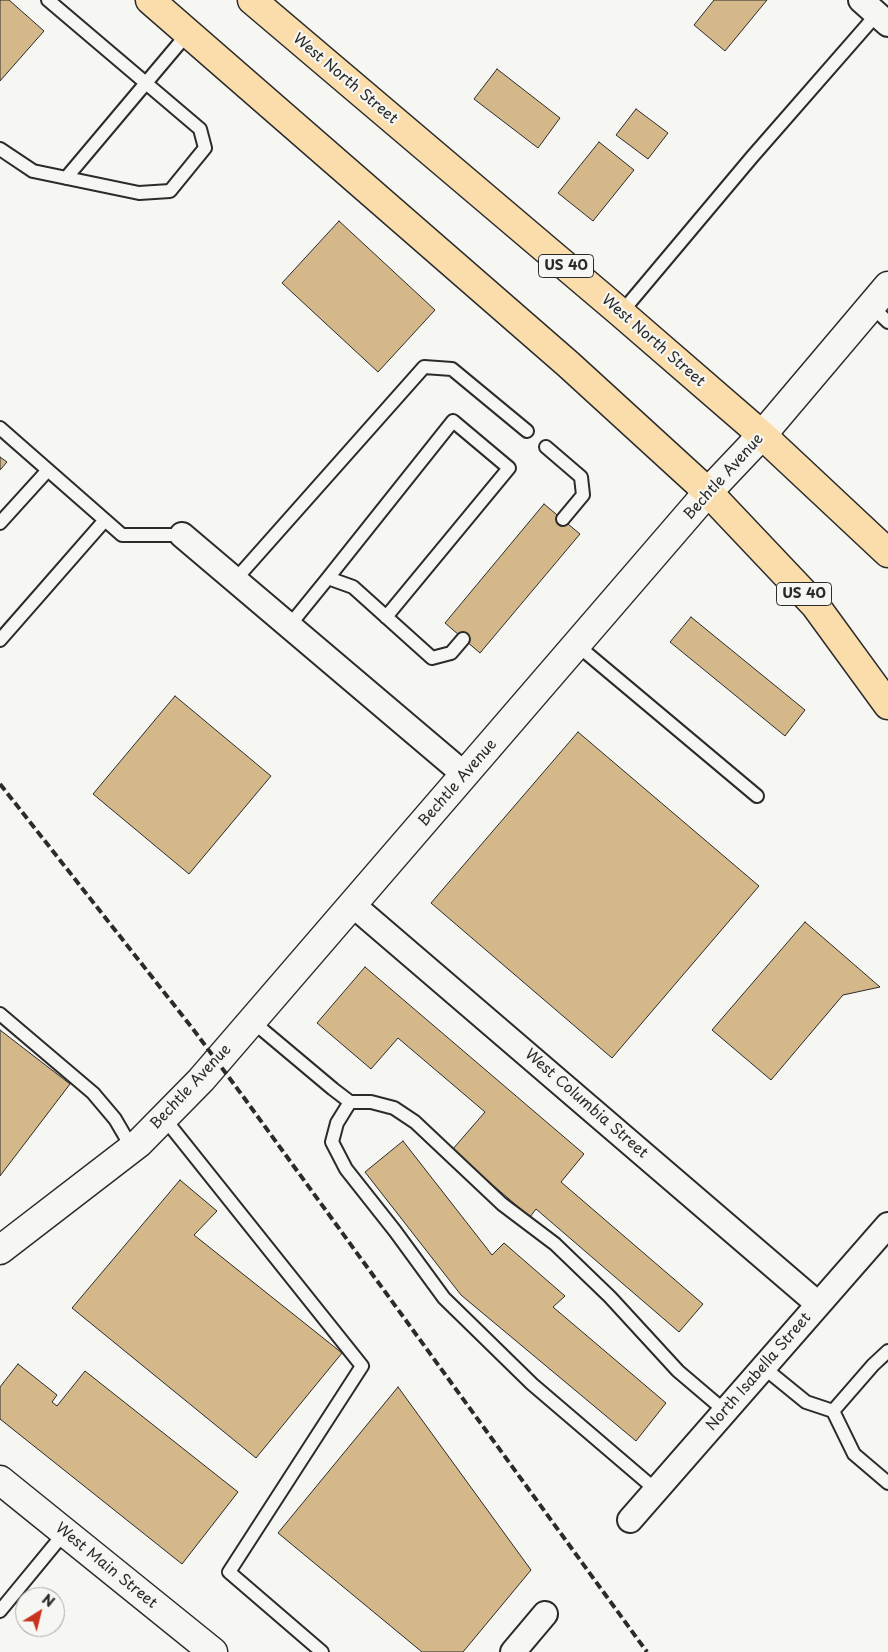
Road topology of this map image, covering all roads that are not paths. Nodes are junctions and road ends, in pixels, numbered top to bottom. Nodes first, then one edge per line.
1 (48, 0) edge
2 (150, 0) edge
3 (252, 0) edge
4 (875, 13) edge
5 (188, 33) junction
6 (146, 83) junction
7 (0, 149) edge
8 (66, 178) junction
9 (882, 305) edge
10 (621, 313) junction
11 (0, 428) edge
12 (527, 431) dead end
13 (762, 436) junction
14 (546, 447) dead end
15 (48, 470) junction
16 (708, 492) junction
17 (563, 519) dead end
18 (105, 520) junction
19 (0, 523) edge
20 (182, 535) joint
21 (888, 553) edge
22 (328, 578) junction
23 (235, 580) junction
24 (386, 617) junction
25 (289, 626) junction
26 (463, 639) dead end
27 (0, 640) edge
28 (577, 645) junction
29 (888, 705) edge
30 (464, 775) junction
31 (756, 796) dead end
32 (353, 905) junction
33 (0, 1014) edge
34 (252, 1021) junction
35 (350, 1102) junction
36 (164, 1118) junction
37 (132, 1148) junction
38 (888, 1225) edge
39 (0, 1250) edge
40 (818, 1304) junction
41 (888, 1350) edge
42 (763, 1367) junction
43 (725, 1411) junction
44 (833, 1411) junction
45 (0, 1480) edge
46 (888, 1483) edge
47 (656, 1490) junction
48 (630, 1520) dead end
49 (64, 1532) junction
50 (0, 1611) edge
51 (545, 1614) dead end
52 (213, 1652) edge
53 (322, 1652) edge
54 (513, 1652) edge

1 - 6 lane
2 - 5 main road, US 40
3 - 10 main road, West North Street / US 40
4 - 10 lane
5 - 6 lane
5 - 16 main road, US 40
6 - 8 lane
6 - 8 lane
7 - 8 lane
9 - 13 main road, Bechtle Avenue
10 - 13 main road, West North Street / US 40
11 - 15 lane
12 - 23 lane
13 - 16 main road, Bechtle Avenue
13 - 21 main road, West North Street / US 40
14 - 17 lane
15 - 18 lane
15 - 19 lane
16 - 28 main road, Bechtle Avenue
16 - 29 main road, US 40
18 - 20 lane
18 - 27 lane
20 - 23 street
22 - 24 lane
22 - 24 lane
22 - 25 lane
23 - 25 street
24 - 26 lane
25 - 30 street
28 - 30 main road, Bechtle Avenue
28 - 31 lane
30 - 32 main road, Bechtle Avenue
32 - 34 main road, Bechtle Avenue
32 - 40 street, West Columbia Street
33 - 37 lane
34 - 35 lane
34 - 36 main road, Bechtle Avenue
35 - 43 lane
35 - 47 lane
36 - 37 main road, Bechtle Avenue
36 - 53 lane
37 - 39 main road, Bechtle Avenue
38 - 40 street, North Isabella Street
40 - 42 street, North Isabella Street
41 - 44 lane
42 - 43 street, North Isabella Street
42 - 44 lane
43 - 47 street, North Isabella Street
44 - 46 lane
45 - 49 main road, West Main Street
47 - 48 street, North Isabella Street
49 - 50 lane
49 - 52 main road, West Main Street
51 - 54 street

